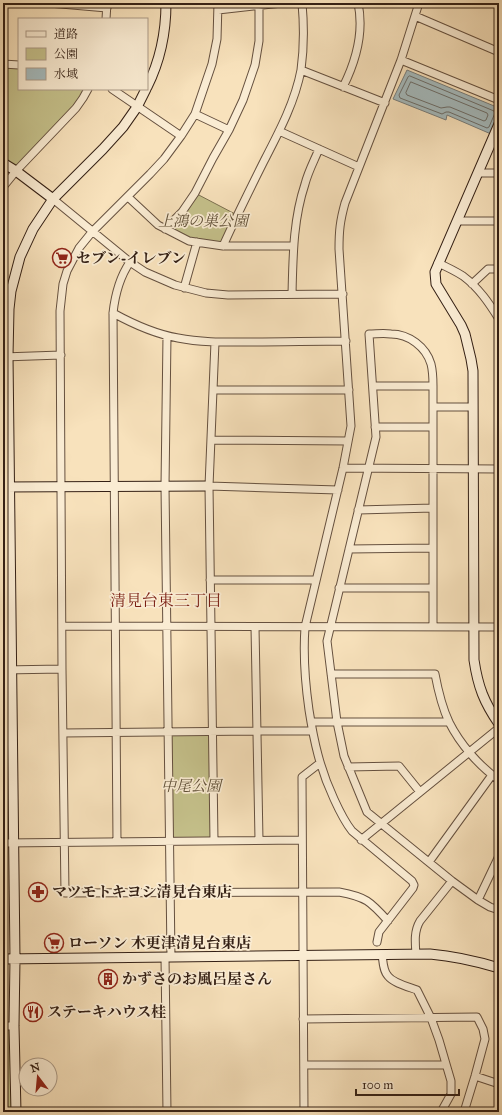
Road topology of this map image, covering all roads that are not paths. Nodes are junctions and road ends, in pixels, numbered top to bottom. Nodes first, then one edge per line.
1 (49, 3) edge
2 (166, 3) edge
3 (282, 3) edge
4 (302, 3) edge
5 (358, 3) edge
6 (419, 3) edge
7 (107, 5) edge
8 (259, 6) junction
9 (218, 7) edge
10 (415, 16) junction
11 (106, 18) edge
12 (499, 52) edge
13 (401, 60) junction
14 (3, 64) edge
15 (18, 65) edge
16 (301, 70) junction
17 (148, 85) edge
18 (343, 87) junction
19 (87, 90) edge
20 (113, 90) edge
21 (145, 90) edge
22 (499, 100) edge
23 (385, 103) junction
24 (137, 107) junction
25 (195, 114) junction
26 (499, 124) edge
27 (229, 130) junction
28 (279, 131) junction
29 (181, 136) junction
30 (319, 149) junction
31 (3, 163) edge
32 (359, 168) junction
33 (16, 171) junction
34 (478, 173) junction
35 (499, 173) edge
36 (3, 187) edge
37 (128, 197) junction
38 (53, 200) junction
39 (457, 221) junction
40 (499, 221) edge
41 (165, 229) junction
42 (92, 232) junction
43 (197, 242) junction
44 (223, 246) junction
45 (294, 246) junction
46 (130, 262) junction
47 (438, 263) junction
48 (499, 269) edge
49 (472, 284) junction
50 (184, 288) junction
51 (292, 294) junction
52 (343, 294) junction
53 (112, 313) junction
54 (499, 319) edge
55 (167, 336) junction
56 (346, 341) junction
57 (215, 342) junction
58 (60, 355) junction
59 (6, 356) edge
60 (373, 386) junction
61 (433, 386) junction
62 (213, 390) junction
63 (349, 390) junction
64 (433, 407) junction
65 (473, 407) junction
66 (375, 427) junction
67 (433, 427) junction
68 (211, 440) junction
69 (348, 441) junction
70 (343, 468) junction
71 (368, 468) junction
72 (432, 468) junction
73 (473, 469) junction
74 (499, 469) edge
75 (165, 486) junction
76 (209, 486) junction
77 (6, 487) edge
78 (61, 487) junction
79 (114, 487) junction
80 (338, 490) junction
81 (433, 508) junction
82 (358, 510) junction
83 (433, 548) junction
84 (349, 549) junction
85 (210, 580) junction
86 (316, 580) junction
87 (339, 588) junction
88 (433, 588) junction
89 (62, 626) junction
90 (115, 627) junction
91 (167, 627) junction
92 (211, 627) junction
93 (255, 627) junction
94 (305, 627) junction
95 (330, 627) junction
96 (433, 627) junction
97 (474, 627) junction
98 (499, 627) edge
99 (62, 669) junction
100 (7, 670) edge
101 (331, 674) junction
102 (311, 722) junction
103 (337, 722) junction
104 (449, 722) junction
105 (499, 724) edge
106 (499, 728) edge
107 (213, 731) junction
108 (257, 731) junction
109 (312, 731) junction
110 (116, 732) junction
111 (168, 732) junction
112 (63, 733) junction
113 (469, 752) junction
114 (320, 763) junction
115 (348, 767) junction
116 (492, 775) junction
117 (499, 780) edge
118 (420, 792) junction
119 (381, 824) junction
120 (259, 840) junction
121 (302, 840) junction
122 (361, 840) junction
123 (169, 841) junction
124 (214, 841) junction
125 (65, 842) junction
126 (116, 842) junction
127 (3, 843) edge
128 (14, 843) junction
129 (499, 856) edge
130 (429, 862) junction
131 (452, 881) junction
132 (170, 893) junction
133 (303, 893) junction
134 (478, 900) junction
135 (499, 910) edge
136 (388, 921) junction
137 (377, 942) dead end
138 (382, 954) junction
139 (416, 954) junction
140 (304, 955) junction
141 (168, 957) junction
142 (3, 959) edge
143 (15, 959) junction
144 (499, 968) edge
145 (431, 1018) junction
146 (303, 1019) junction
147 (3, 1026) edge
148 (14, 1026) junction
149 (304, 1065) junction
150 (446, 1065) junction
151 (475, 1076) junction
152 (499, 1084) edge
153 (16, 1112) edge
154 (167, 1112) edge
155 (304, 1112) edge
156 (441, 1112) edge
157 (464, 1112) edge

1 - 7 street
2 - 17 street
3 - 8 street
4 - 16 street
5 - 18 street
6 - 10 street
7 - 11 street
8 - 9 street
8 - 27 street
9 - 25 street
10 - 12 street
10 - 13 street
13 - 22 street
13 - 23 street
14 - 15 street
16 - 18 street
16 - 28 street
18 - 23 street
19 - 33 street
20 - 24 street
21 - 24 street
23 - 32 street
24 - 29 street
24 - 38 street
25 - 27 street
25 - 29 street
26 - 34 street
27 - 41 street
28 - 30 street
28 - 44 street
29 - 37 street
30 - 32 street
30 - 45 street
31 - 33 street
32 - 52 street
33 - 36 street
33 - 38 street
34 - 35 street
34 - 39 street
37 - 41 street
37 - 42 street
38 - 42 street
38 - 59 street
39 - 40 street
39 - 47 street
41 - 43 street
42 - 46 street
42 - 58 street
43 - 44 street
43 - 50 street
44 - 45 street
45 - 51 street
46 - 50 street
46 - 53 street
47 - 49 street
47 - 65 street
48 - 49 street
49 - 54 street
50 - 51 street
51 - 52 street
52 - 56 street
53 - 55 street
53 - 79 street
55 - 57 street
55 - 75 street
56 - 57 street
56 - 63 street
57 - 62 street
58 - 59 street
58 - 78 street
59 - 77 street
60 - 61 street
60 - 61 street
60 - 66 street
61 - 64 street
62 - 63 street
62 - 68 street
63 - 69 street
64 - 65 street
64 - 67 street
65 - 73 street
66 - 67 street
66 - 71 street
67 - 72 street
68 - 69 street
68 - 76 street
69 - 70 street
70 - 71 street
70 - 80 street
71 - 72 street
71 - 82 street
72 - 73 street
72 - 81 street
73 - 74 street
73 - 97 street
75 - 76 street
75 - 79 street
75 - 91 street
76 - 80 street
76 - 85 street
77 - 78 street
77 - 100 street
78 - 79 street
78 - 89 street
79 - 90 street
80 - 86 street
81 - 82 street
81 - 83 street
82 - 84 street
83 - 84 street
83 - 88 street
84 - 87 street
85 - 86 street
85 - 92 street
86 - 94 street
87 - 88 street
87 - 95 street
88 - 96 street
89 - 90 street
89 - 99 street
90 - 91 street
90 - 110 street
91 - 92 street
91 - 111 street
92 - 93 street
92 - 107 street
93 - 94 street
93 - 108 street
94 - 95 street
94 - 102 street
95 - 96 street
95 - 101 street
96 - 97 street
97 - 98 street
97 - 105 street
99 - 100 street
99 - 112 street
100 - 128 street
101 - 103 street
101 - 104 street
102 - 103 street
102 - 109 street
103 - 104 street
103 - 115 street
104 - 113 street
106 - 113 street
107 - 108 street
107 - 111 street
107 - 124 street
108 - 109 street
108 - 120 street
109 - 114 street
110 - 111 street
110 - 112 street
110 - 126 street
111 - 123 street
112 - 125 street
113 - 116 street
113 - 118 street
114 - 121 street
114 - 122 street
115 - 118 street
115 - 119 street
116 - 117 street
116 - 130 street
118 - 119 street
119 - 122 street
119 - 130 street
120 - 121 street
120 - 124 street
121 - 133 street
122 - 136 street
123 - 124 street
123 - 126 street
123 - 132 street
125 - 126 street
125 - 128 street
125 - 132 street
127 - 128 street
128 - 143 street
129 - 134 street
130 - 131 street
131 - 134 street
131 - 139 street
132 - 133 street
132 - 141 street
133 - 136 street
133 - 140 street
134 - 135 street
136 - 137 street
138 - 139 street
138 - 140 street
138 - 145 street
139 - 144 street
140 - 141 street
140 - 146 street
141 - 143 street
141 - 154 street
142 - 143 street
143 - 148 street
145 - 146 street
145 - 150 street
145 - 151 street
146 - 149 street
147 - 148 street
148 - 153 street
149 - 150 street
149 - 155 street
150 - 156 street
151 - 152 street
151 - 157 street

